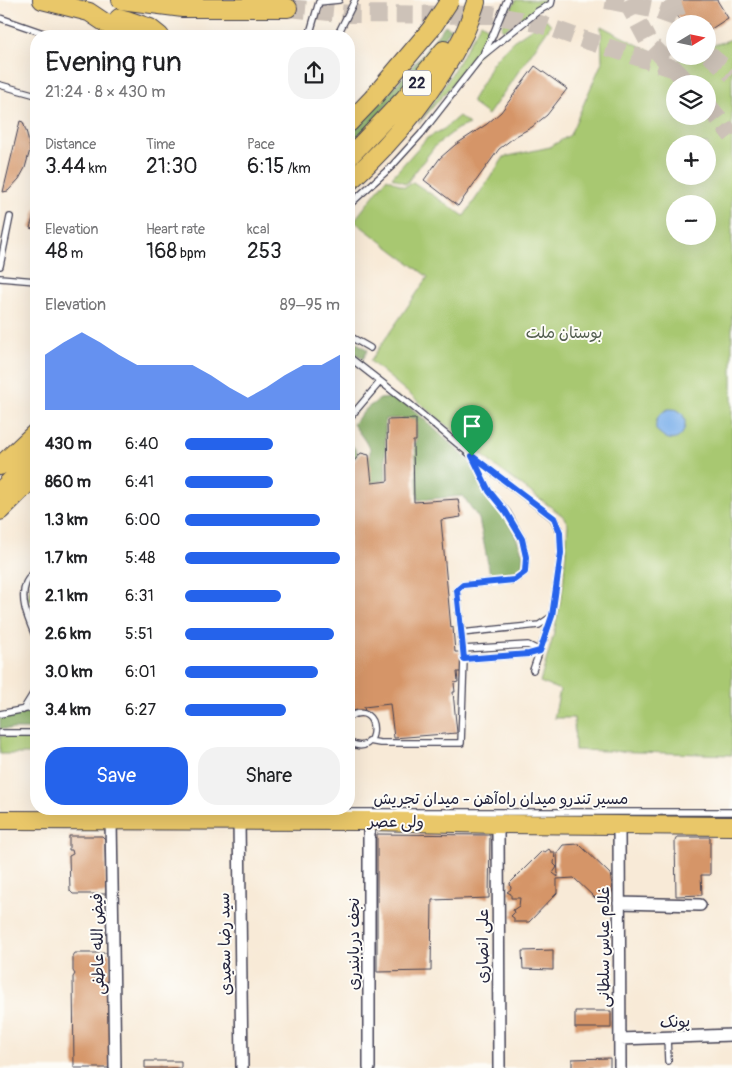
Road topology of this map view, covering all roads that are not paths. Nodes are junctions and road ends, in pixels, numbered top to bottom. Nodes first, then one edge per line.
1 (42, 0) edge
2 (121, 0) edge
3 (339, 0) edge
4 (355, 0) edge
5 (450, 0) edge
6 (507, 0) edge
7 (552, 0) edge
8 (477, 1) edge
9 (288, 8) tunnel mouth
10 (89, 12) junction
11 (0, 18) edge
12 (35, 30) edge
13 (115, 30) edge
14 (152, 30) edge
15 (311, 30) edge
16 (341, 30) edge
17 (482, 56) junction
18 (0, 85) edge
19 (30, 92) edge
20 (355, 117) edge
21 (355, 151) edge
22 (355, 176) edge
23 (355, 200) edge
24 (10, 217) dead end
25 (0, 266) edge
26 (0, 278) edge
27 (30, 280) edge
28 (355, 339) edge
29 (370, 348) dead end
30 (355, 362) edge
31 (380, 382) junction
32 (355, 411) edge
33 (30, 438) edge
34 (472, 456) junction
35 (30, 462) edge
36 (0, 466) edge
37 (30, 481) edge
38 (0, 491) edge
39 (0, 511) edge
40 (30, 577) edge
41 (552, 616) junction
42 (30, 623) edge
43 (461, 633) junction
44 (463, 649) junction
45 (540, 651) junction
46 (464, 659) junction
47 (533, 670) dead end
48 (30, 698) edge
49 (30, 709) edge
50 (22, 710) junction
51 (0, 714) edge
52 (355, 714) edge
53 (30, 732) edge
54 (0, 733) edge
55 (369, 741) junction
56 (355, 745) edge
57 (355, 812) edge
58 (732, 812) edge
59 (0, 820) edge
60 (111, 820) junction
61 (238, 820) junction
62 (369, 821) junction
63 (498, 824) junction
64 (619, 825) junction
65 (732, 826) edge
66 (619, 903) junction
67 (700, 905) dead end
68 (732, 1035) edge
69 (668, 1037) junction
70 (620, 1039) junction
71 (668, 1061) dead end
72 (115, 1068) edge
73 (242, 1068) edge
74 (370, 1068) edge
75 (499, 1068) edge
76 (620, 1068) edge

1 - 10 main road
2 - 9 main road
3 - 15 lane
4 - 16 lane
5 - 20 main road, 22, bridge
6 - 17 lane
7 - 17 lane
8 - 21 main road, 22
8 - 22 main road
10 - 13 main road
10 - 14 main road
11 - 12 lane
17 - 23 lane
18 - 19 lane
24 - 25 lane
26 - 27 lane
28 - 29 lane
30 - 31 lane
31 - 32 lane
31 - 34 lane
33 - 36 main road
34 - 41 lane
34 - 43 lane
35 - 38 main road
37 - 39 main road
40 - 42 lane
41 - 43 lane
41 - 45 lane
43 - 44 lane
44 - 45 lane
44 - 46 lane
45 - 46 lane
45 - 47 lane
46 - 55 lane
48 - 50 lane
49 - 50 lane
50 - 51 lane
52 - 55 lane
53 - 54 lane
55 - 56 lane
57 - 58 lane, مسیر تندرو میدان راه‌آهن - میدان تجریش
59 - 60 main road, ولی عصر
60 - 61 main road, ولی عصر
60 - 72 street, فیض الله عاطفی
61 - 62 main road, ولی عصر
61 - 73 street, سید رضا سعیدی
62 - 63 main road, ولی عصر
62 - 74 street, نجف دریابندری
63 - 64 main road, ولی عصر
63 - 75 street, علی انصاری
64 - 65 main road, ولی عصر
64 - 66 street, غلام عباس سلطانی
66 - 67 street
66 - 70 street, غلام عباس سلطانی
68 - 69 street, پونک
69 - 70 street, پونک
69 - 71 lane
70 - 76 street, غلام عباس سلطانی

